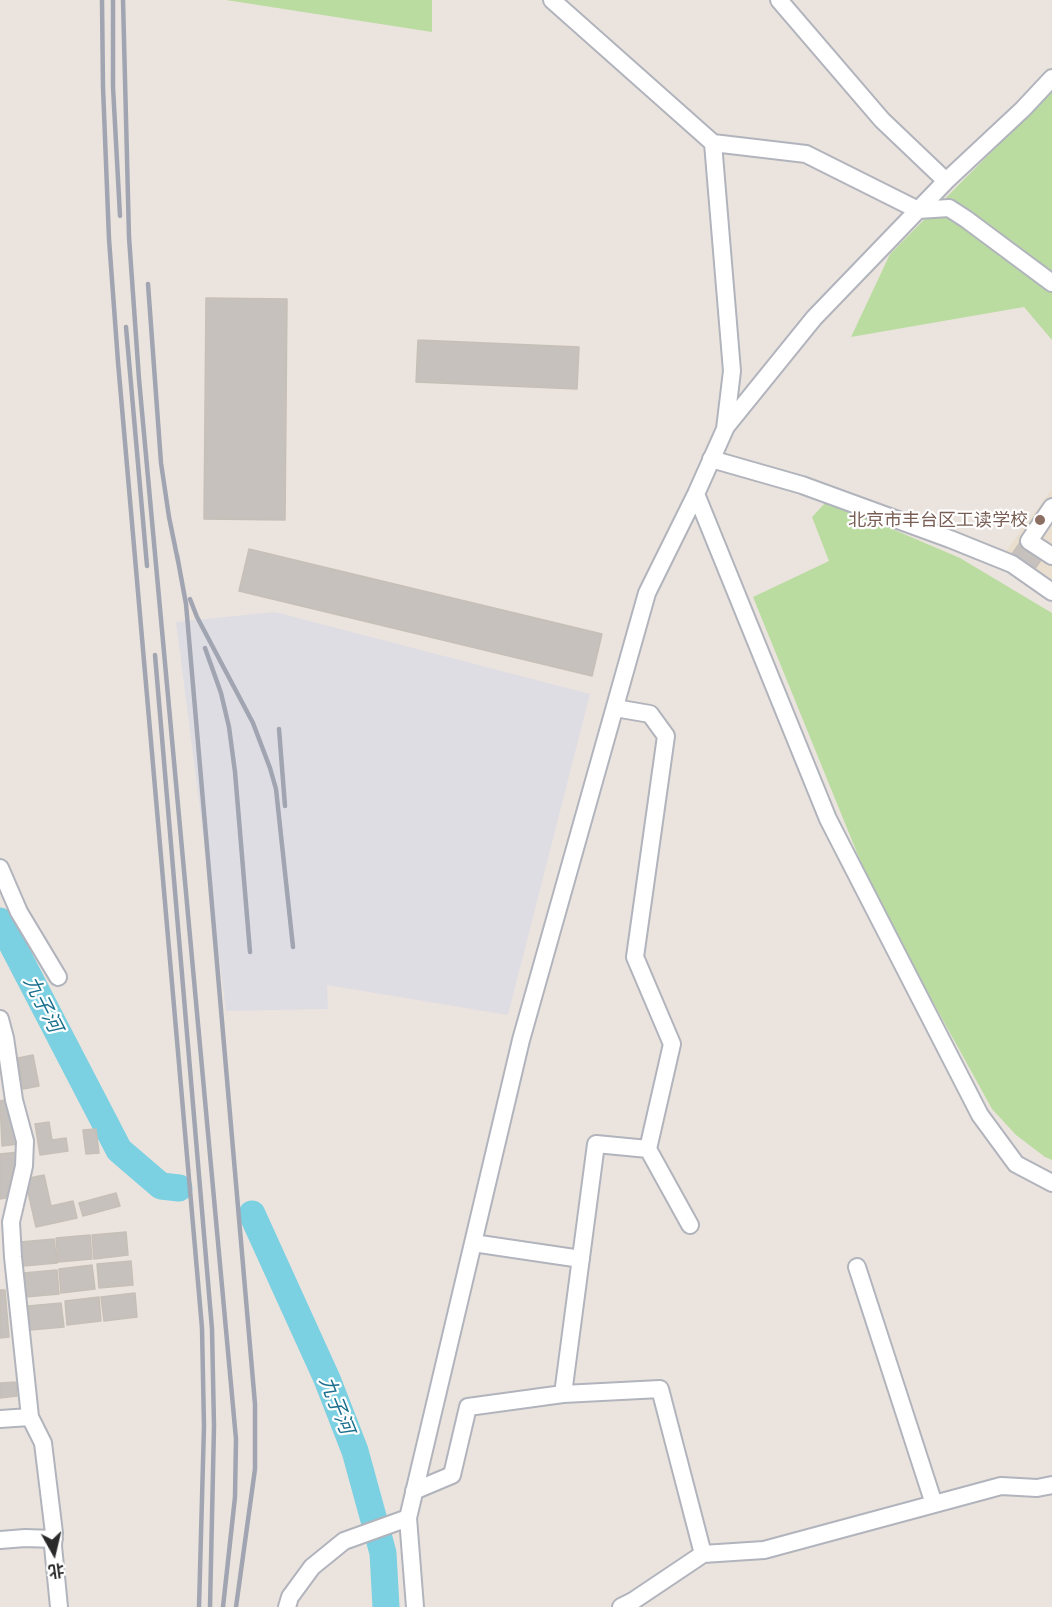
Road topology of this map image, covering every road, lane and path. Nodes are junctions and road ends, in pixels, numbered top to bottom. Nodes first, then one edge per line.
1 (552, 0) edge
2 (779, 0) edge
3 (1052, 78) edge
4 (713, 143) junction
5 (946, 181) junction
6 (918, 210) junction
7 (1052, 283) edge
8 (725, 429) junction
9 (711, 459) junction
10 (696, 494) junction
11 (1052, 507) edge
12 (1052, 556) edge
13 (1052, 592) edge
14 (615, 708) junction
15 (0, 868) edge
16 (58, 977) dead end
17 (0, 1019) edge
18 (648, 1149) junction
19 (1052, 1183) edge
20 (690, 1225) dead end
21 (473, 1243) junction
22 (581, 1259) junction
23 (857, 1267) dead end
24 (563, 1394) junction
25 (30, 1417) junction
26 (0, 1419) edge
27 (1052, 1485) edge
28 (414, 1491) junction
29 (934, 1504) junction
30 (407, 1518) junction
31 (54, 1539) junction
32 (0, 1540) edge
33 (703, 1554) junction
34 (59, 1607) edge
35 (287, 1607) edge
36 (416, 1607) edge
37 (621, 1607) edge

1 - 4 street
2 - 5 street
3 - 5 street
4 - 6 street
4 - 8 street
5 - 6 street
6 - 7 street
6 - 8 street
8 - 9 street
9 - 10 street
9 - 13 street
10 - 14 street
10 - 19 street
11 - 12 street
14 - 18 street
14 - 21 street
15 - 16 street
17 - 25 street
18 - 20 street
18 - 22 street
21 - 22 street
21 - 28 street
22 - 24 street
23 - 29 street
24 - 28 street
24 - 33 street
25 - 26 street
25 - 31 street
27 - 29 street
28 - 30 street
29 - 33 street
30 - 35 street
30 - 36 street
31 - 32 street
31 - 34 street
33 - 37 street

